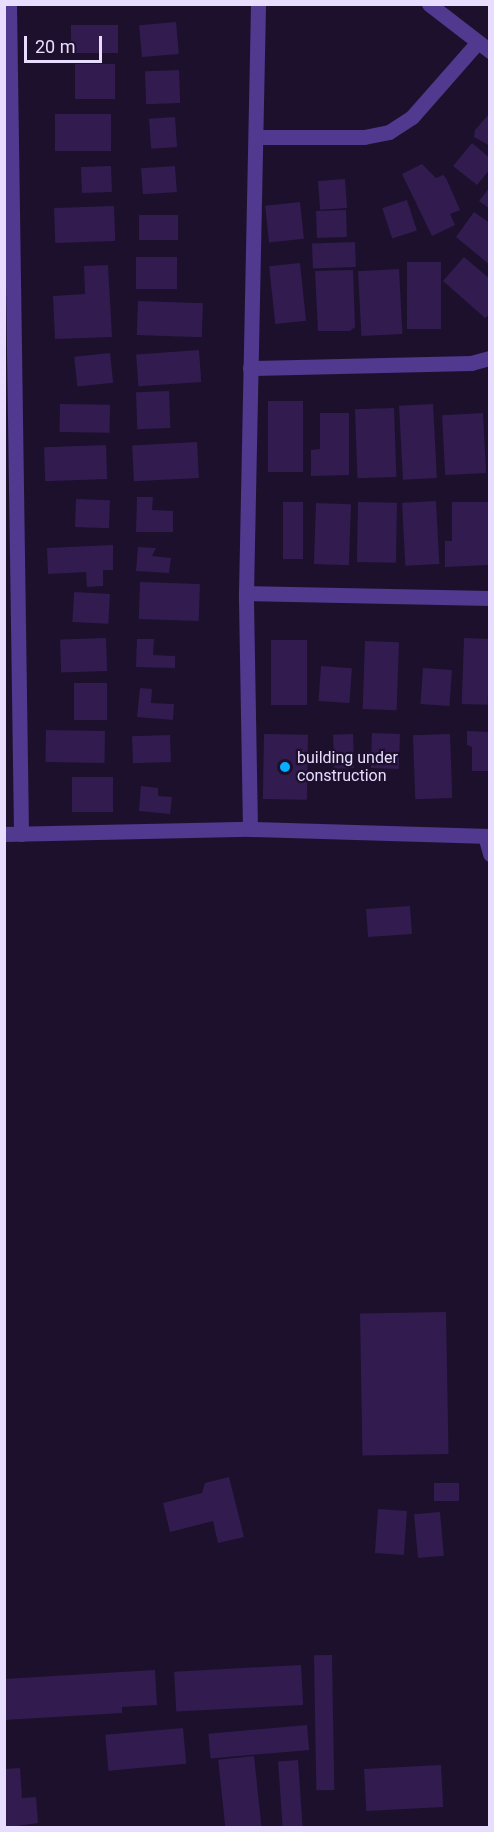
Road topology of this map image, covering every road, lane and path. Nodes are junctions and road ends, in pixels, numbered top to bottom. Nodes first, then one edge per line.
1 (9, 4) edge
2 (258, 4) edge
3 (429, 4) edge
4 (484, 47) edge
5 (258, 137) junction
6 (489, 358) edge
7 (250, 368) junction
8 (246, 593) junction
9 (489, 598) edge
10 (250, 829) junction
11 (4, 834) edge
12 (21, 834) junction
13 (487, 836) edge
14 (489, 854) edge

1 - 12 street
2 - 5 street
3 - 4 street
4 - 5 street
5 - 7 street
6 - 7 street
7 - 8 street
8 - 9 street
8 - 10 street
10 - 12 street
10 - 13 street
11 - 12 street
13 - 14 street

